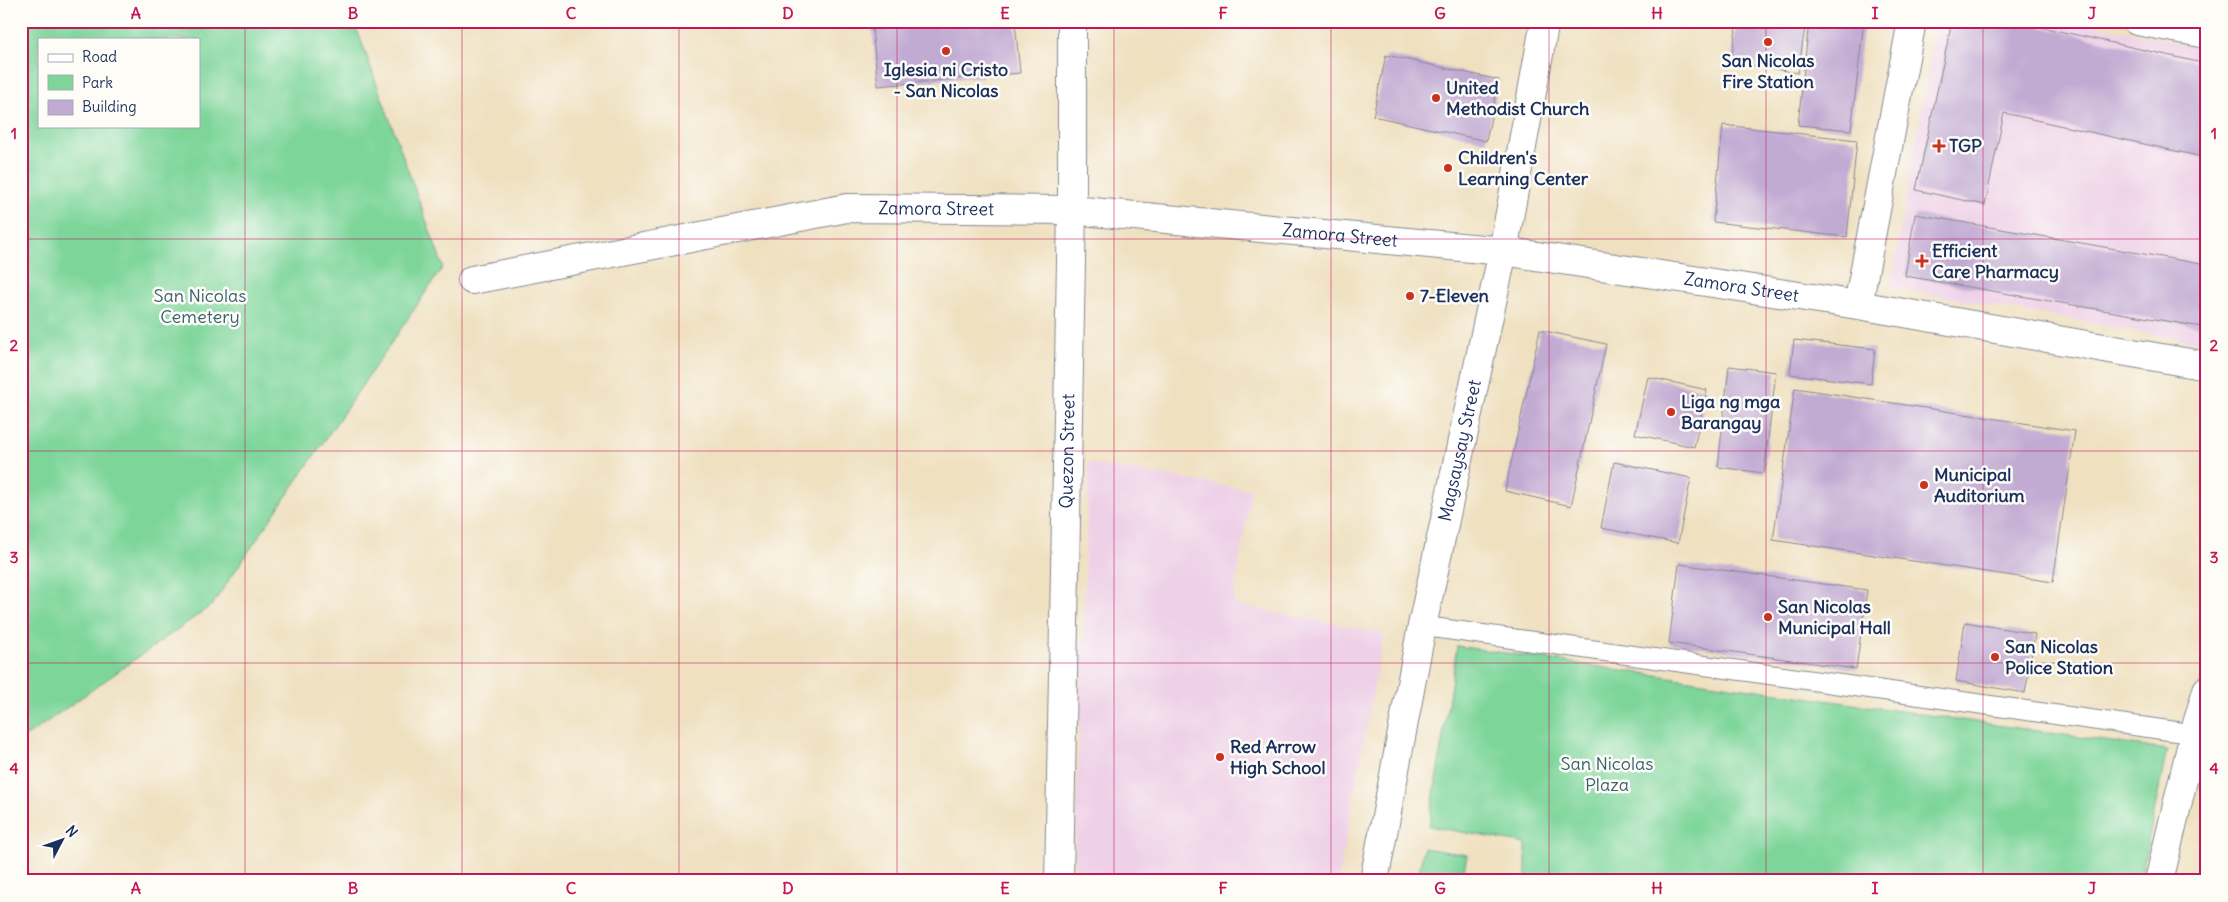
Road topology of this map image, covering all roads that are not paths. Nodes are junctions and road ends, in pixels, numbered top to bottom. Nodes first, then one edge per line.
1 (1072, 21) edge
2 (1545, 21) edge
3 (1912, 21) edge
4 (2138, 21) edge
5 (2207, 34) edge
6 (1072, 210) junction
7 (1503, 251) junction
8 (472, 280) dead end
9 (1858, 304) junction
10 (2207, 366) edge
11 (1422, 626) junction
12 (2207, 690) edge
13 (2194, 734) junction
14 (1059, 881) edge
15 (1374, 881) edge
16 (2159, 881) edge

1 - 6 street, Quezon Street
2 - 7 street, Magsaysay Street
3 - 9 street
4 - 5 street
6 - 7 street, Zamora Street
6 - 8 street, Zamora Street
6 - 14 street, Quezon Street
7 - 9 street, Zamora Street
7 - 11 street, Magsaysay Street
9 - 10 street, Zamora Street
11 - 13 lane
11 - 15 street, Magsaysay Street
12 - 13 street
13 - 16 street

